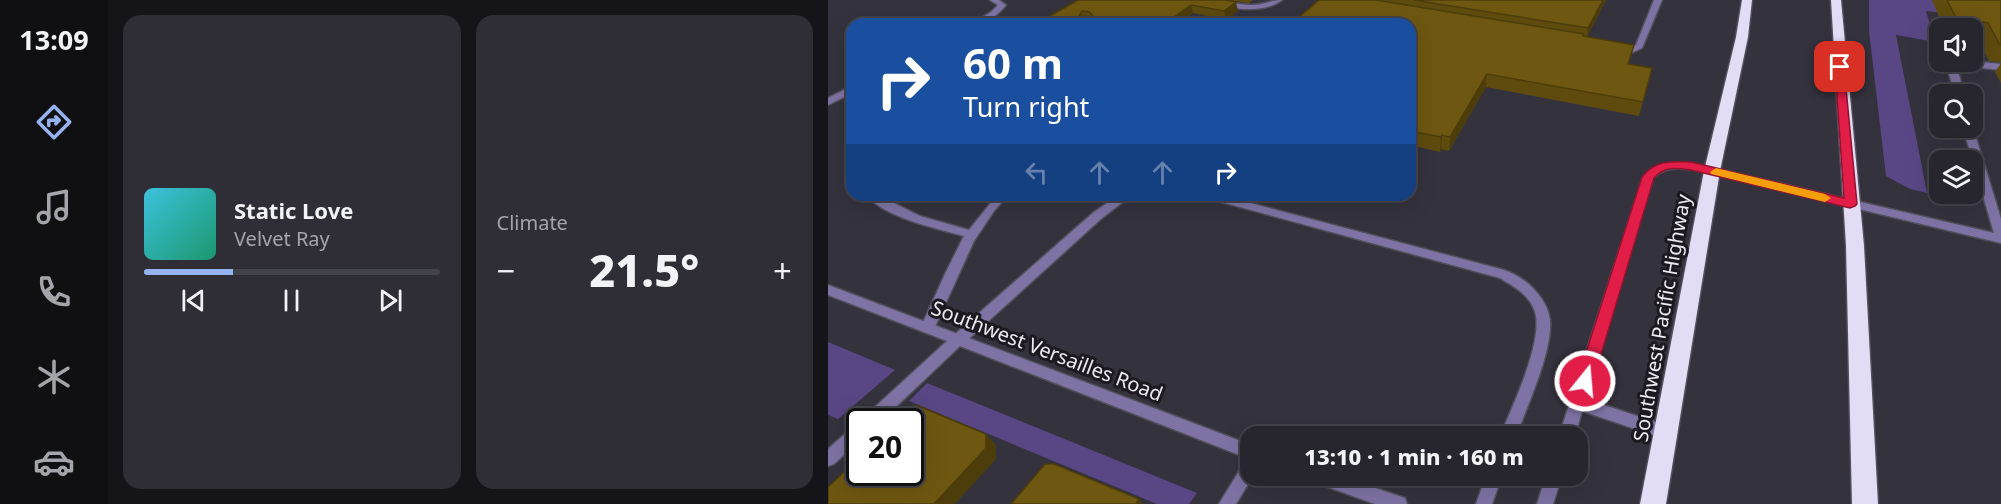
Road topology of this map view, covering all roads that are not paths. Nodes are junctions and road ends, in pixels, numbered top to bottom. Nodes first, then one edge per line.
1 (994, 0) edge
2 (1212, 0) edge
3 (1278, 0) edge
4 (1658, 0) edge
5 (1747, 0) edge
6 (1836, 0) edge
7 (988, 18) edge
8 (1606, 48) edge
9 (2001, 67) edge
10 (1957, 84) edge
11 (846, 92) edge
12 (828, 102) edge
13 (1971, 138) edge
14 (1713, 171) junction
15 (878, 201) edge
16 (997, 201) edge
17 (1118, 201) edge
18 (1229, 201) edge
19 (1850, 204) junction
20 (970, 234) junction
21 (2001, 238) edge
22 (828, 290) edge
23 (928, 327) junction
24 (958, 340) junction
25 (1578, 402) junction
26 (884, 408) edge
27 (1512, 426) edge
28 (1570, 426) edge
29 (1665, 432) junction
30 (846, 443) edge
31 (1240, 448) edge
32 (828, 459) edge
33 (1240, 482) edge
34 (1346, 486) edge
35 (1490, 486) edge
36 (1551, 486) edge
37 (1227, 504) edge
38 (1399, 504) edge
39 (1484, 504) edge
40 (1545, 504) edge
41 (1653, 504) edge
42 (1865, 504) edge

1 - 7 street
2 - 3 street
4 - 8 street
5 - 14 highway, Southwest Pacific Highway
6 - 19 highway
9 - 10 street
11 - 12 street
13 - 21 street
14 - 19 street
14 - 25 street
14 - 29 highway, Southwest Pacific Highway
15 - 20 street
16 - 20 street
17 - 24 street
18 - 27 street
19 - 21 street
19 - 42 highway
20 - 23 street
22 - 23 street, Southwest Versailles Road
23 - 24 street, Southwest Versailles Road
24 - 26 street
24 - 31 street, Southwest Versailles Road
25 - 28 street
25 - 29 street
29 - 41 highway, Southwest Pacific Highway
30 - 32 street
33 - 37 street
34 - 38 street
35 - 39 street
36 - 40 street

